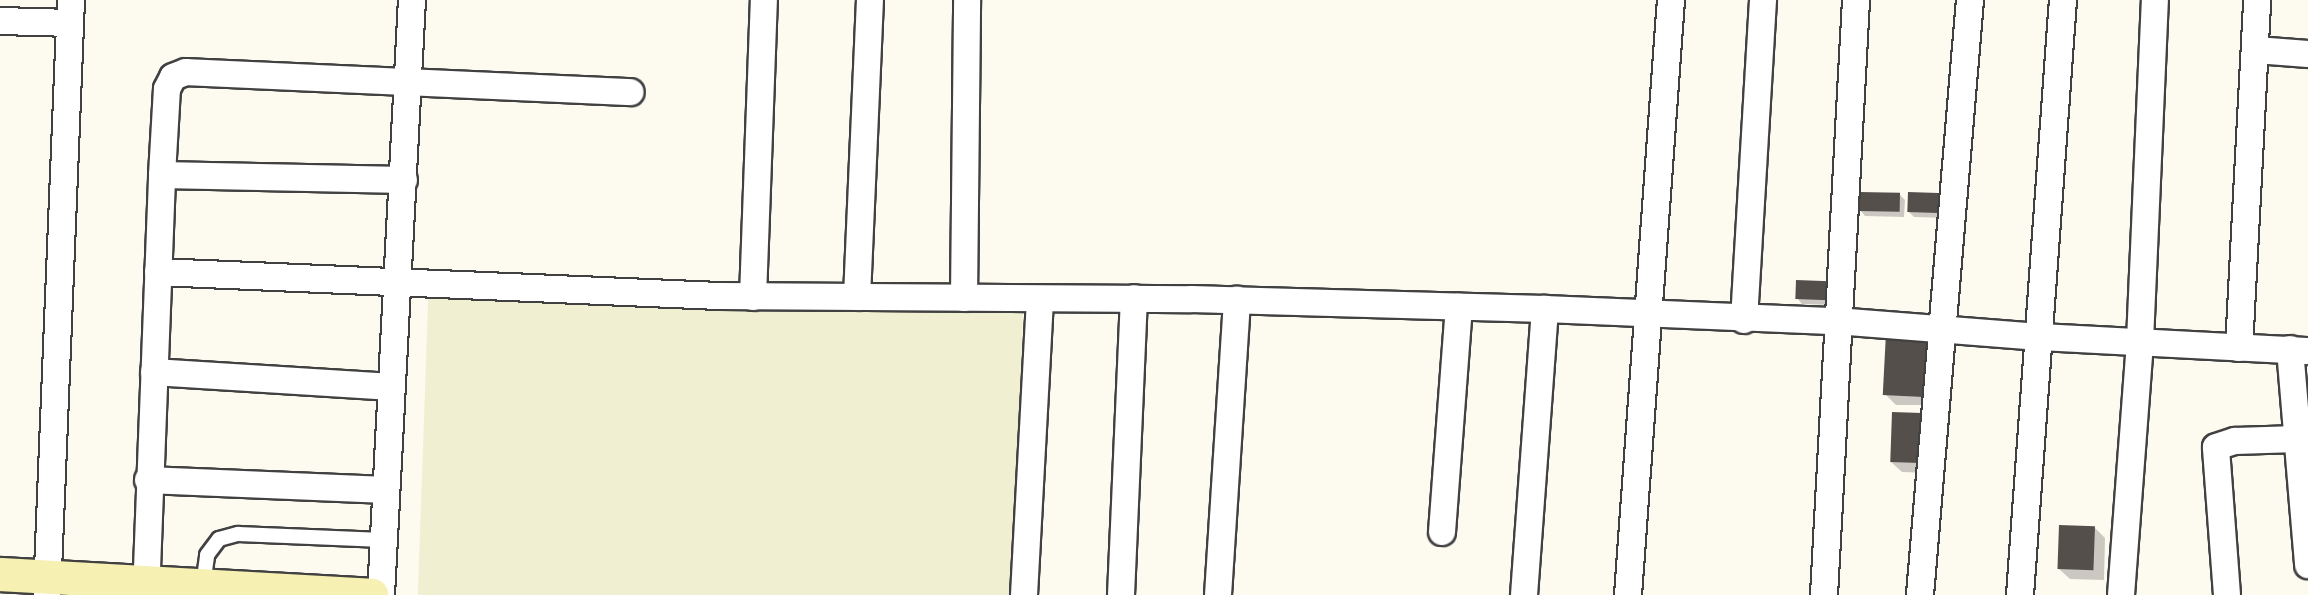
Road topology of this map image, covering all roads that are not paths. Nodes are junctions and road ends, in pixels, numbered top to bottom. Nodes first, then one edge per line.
1 (412, 0) edge
2 (764, 0) edge
3 (870, 0) edge
4 (967, 0) edge
5 (1671, 0) edge
6 (1763, 0) edge
7 (1856, 0) edge
8 (1970, 0) edge
9 (2063, 0) edge
10 (2155, 0) edge
11 (2257, 0) edge
12 (71, 11) edge
13 (0, 21) edge
14 (2256, 50) junction
15 (2308, 54) edge
16 (410, 80) junction
17 (631, 92) dead end
18 (162, 175) junction
19 (404, 180) junction
20 (158, 272) junction
21 (397, 282) junction
22 (753, 297) junction
23 (857, 297) junction
24 (964, 298) junction
25 (1040, 298) junction
26 (1134, 298) junction
27 (1237, 300) junction
28 (1459, 307) junction
29 (1545, 309) junction
30 (1651, 314) junction
31 (1744, 320) junction
32 (1836, 321) junction
33 (1942, 329) junction
34 (2039, 337) junction
35 (2140, 341) junction
36 (2240, 348) junction
37 (2299, 350) edge
38 (154, 372) junction
39 (392, 387) junction
40 (2297, 439) junction
41 (148, 480) junction
42 (386, 490) junction
43 (1442, 532) dead end
44 (383, 540) junction
45 (2308, 566) edge
46 (0, 574) edge
47 (203, 585) junction
48 (48, 586) edge
49 (146, 588) edge
50 (270, 592) edge
51 (371, 595) edge
52 (381, 595) edge
53 (1024, 595) edge
54 (1121, 595) edge
55 (1218, 595) edge
56 (1524, 595) edge
57 (1628, 595) edge
58 (1824, 595) edge
59 (1920, 595) edge
60 (2020, 595) edge
61 (2121, 595) edge
62 (2227, 595) edge

1 - 16 street
2 - 22 street
3 - 23 street
4 - 24 street
5 - 30 street
6 - 31 street
7 - 32 street
8 - 33 street
9 - 34 street
10 - 35 street
11 - 14 street
12 - 13 street
12 - 48 street
14 - 15 street
14 - 36 street
16 - 17 street
16 - 18 street
16 - 19 street
18 - 19 street
18 - 20 street
19 - 21 street
20 - 21 street
20 - 38 street
21 - 22 street
21 - 39 street
22 - 23 street
23 - 24 street
24 - 25 street
25 - 26 street
25 - 53 street
26 - 27 street
26 - 54 street
27 - 28 street
27 - 55 street
28 - 29 street
28 - 43 street
29 - 30 street
29 - 56 street
30 - 31 street
30 - 57 street
31 - 32 street
32 - 33 street
32 - 58 street
33 - 34 street
33 - 59 street
34 - 35 street
34 - 60 street
35 - 36 street
35 - 61 street
36 - 37 street
37 - 40 street
38 - 39 street
38 - 41 street
39 - 42 street
40 - 45 street
40 - 62 street
41 - 42 street
41 - 49 street
42 - 44 street
44 - 47 lane
44 - 52 street
46 - 48 street
47 - 49 street
47 - 50 street
48 - 49 street
50 - 51 street

